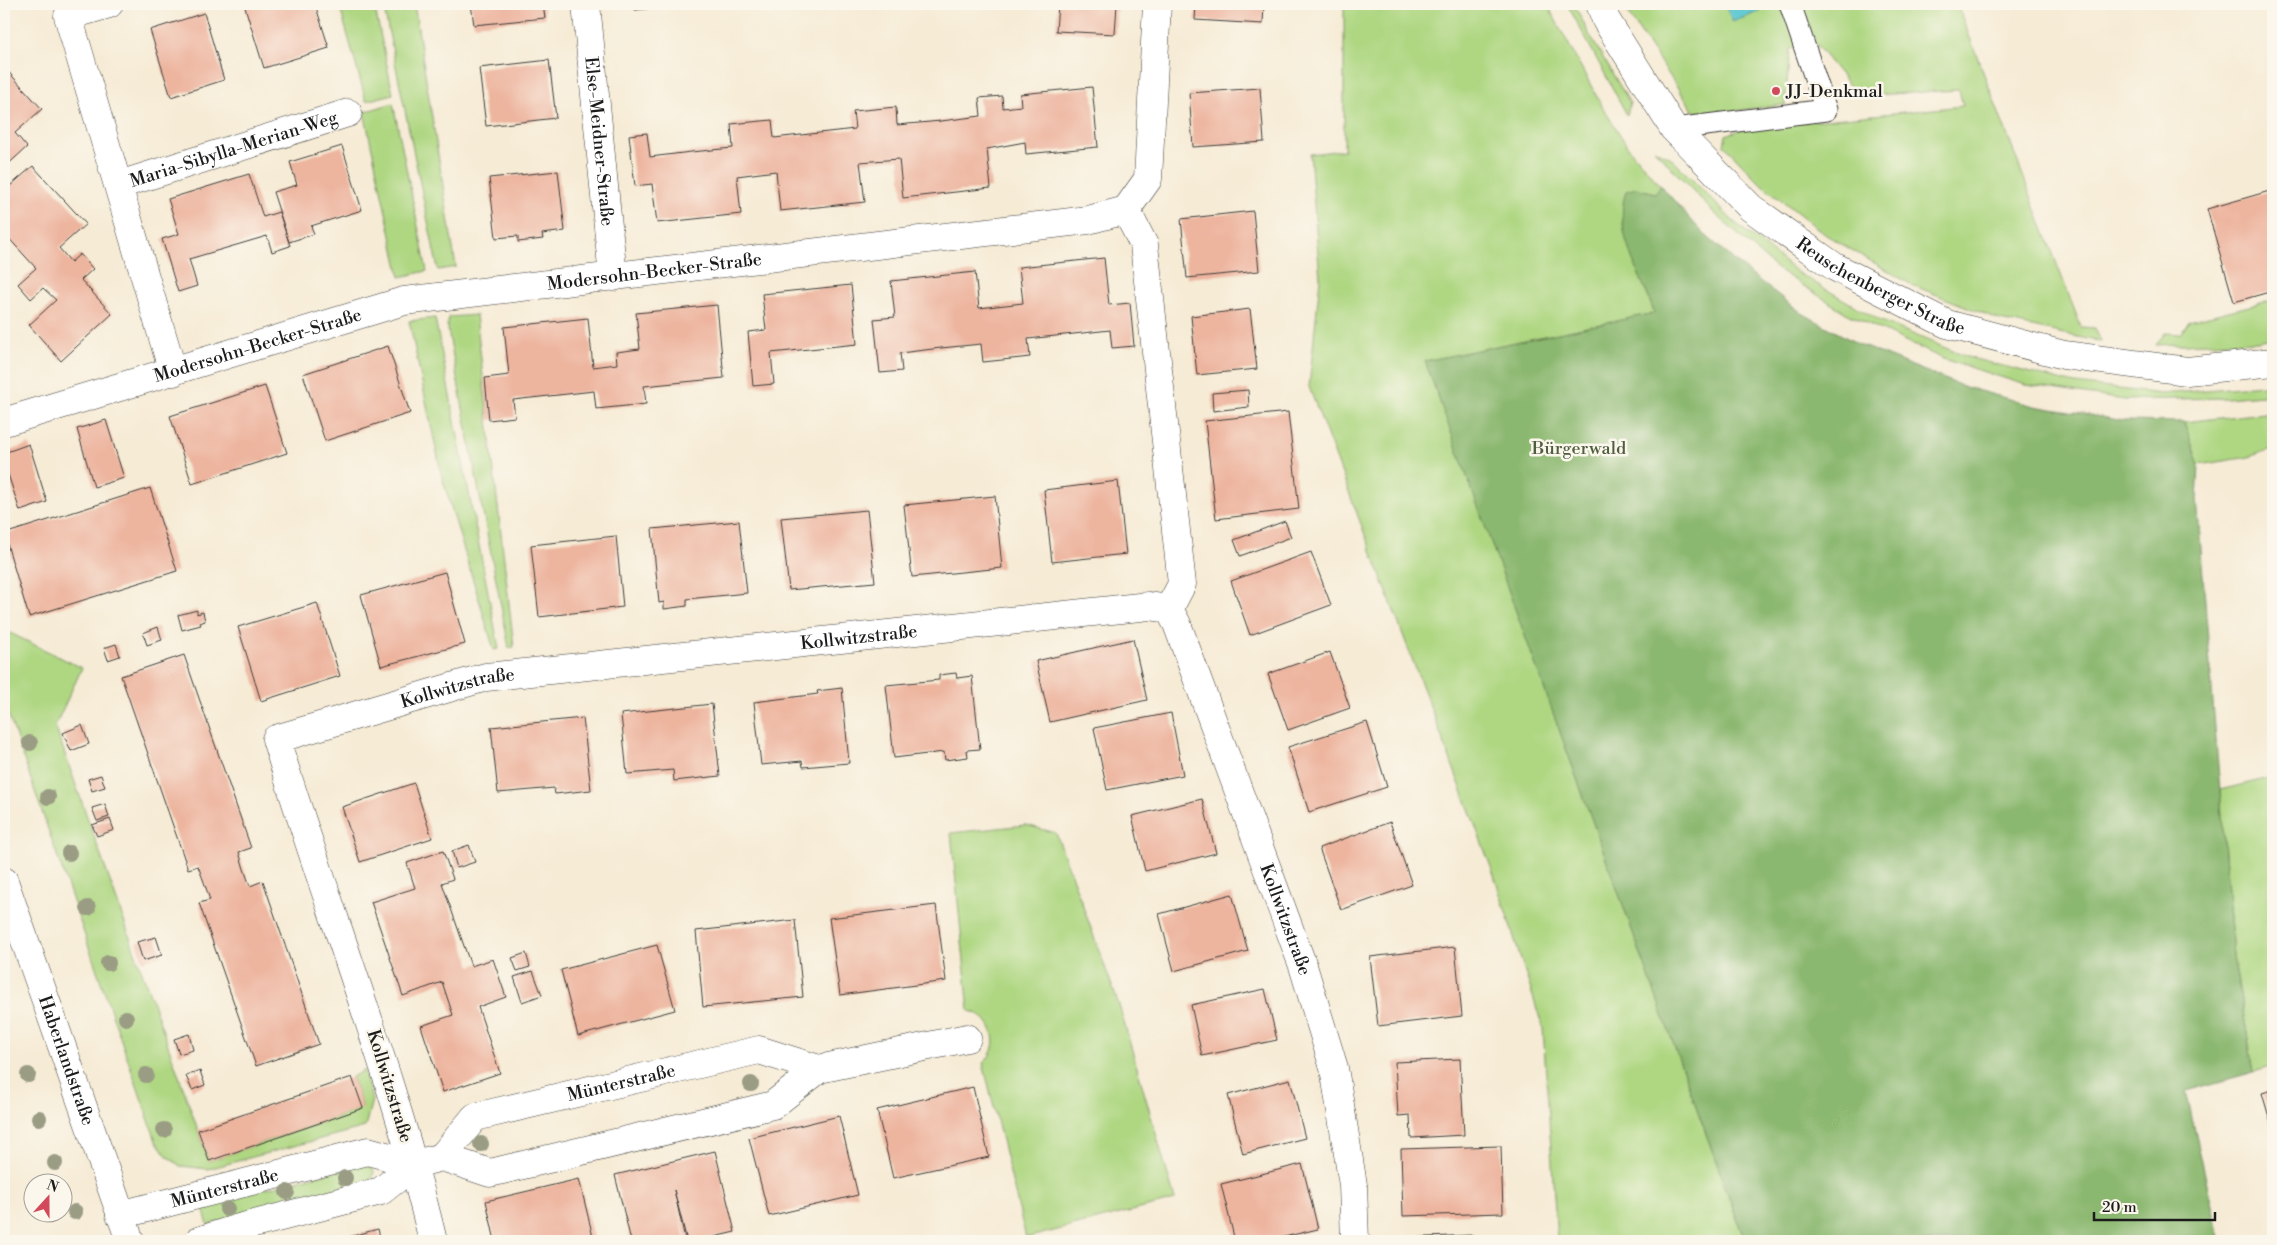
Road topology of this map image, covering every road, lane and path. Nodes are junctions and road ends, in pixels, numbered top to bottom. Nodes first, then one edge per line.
1 (110, 4) edge
2 (586, 4) edge
3 (1157, 4) edge
4 (1600, 4) edge
5 (1790, 4) edge
6 (348, 113) dead end
7 (1674, 129) junction
8 (119, 185) junction
9 (1126, 210) junction
10 (613, 277) junction
11 (2273, 362) edge
12 (172, 372) junction
13 (4, 422) edge
14 (1169, 609) junction
15 (4, 881) edge
16 (967, 1038) dead end
17 (819, 1069) junction
18 (442, 1157) junction
19 (415, 1164) junction
20 (120, 1215) junction
21 (130, 1241) edge
22 (198, 1241) edge
23 (433, 1241) edge
24 (1355, 1241) edge

1 - 8 street, Maria-Sibylla-Merian-Weg
2 - 10 street, Else-Meidner-Straße
3 - 9 street
4 - 7 street, Reuschenberger Straße
5 - 7 lane
6 - 8 street, Maria-Sibylla-Merian-Weg
7 - 11 street, Reuschenberger Straße
8 - 12 street, Maria-Sibylla-Merian-Weg
9 - 10 street, Modersohn-Becker-Straße
9 - 14 street
10 - 12 street, Modersohn-Becker-Straße
12 - 13 street, Modersohn-Becker-Straße
14 - 19 street, Kollwitzstraße
14 - 24 street, Kollwitzstraße
15 - 20 street, Haberlandstraße
16 - 17 street, Münterstraße
17 - 18 street, Münterstraße
17 - 18 street, Münterstraße
18 - 19 street, Münterstraße
19 - 20 street, Münterstraße
19 - 22 street, Münterstraße
19 - 23 street, Kollwitzstraße
20 - 21 street, Haberlandstraße

